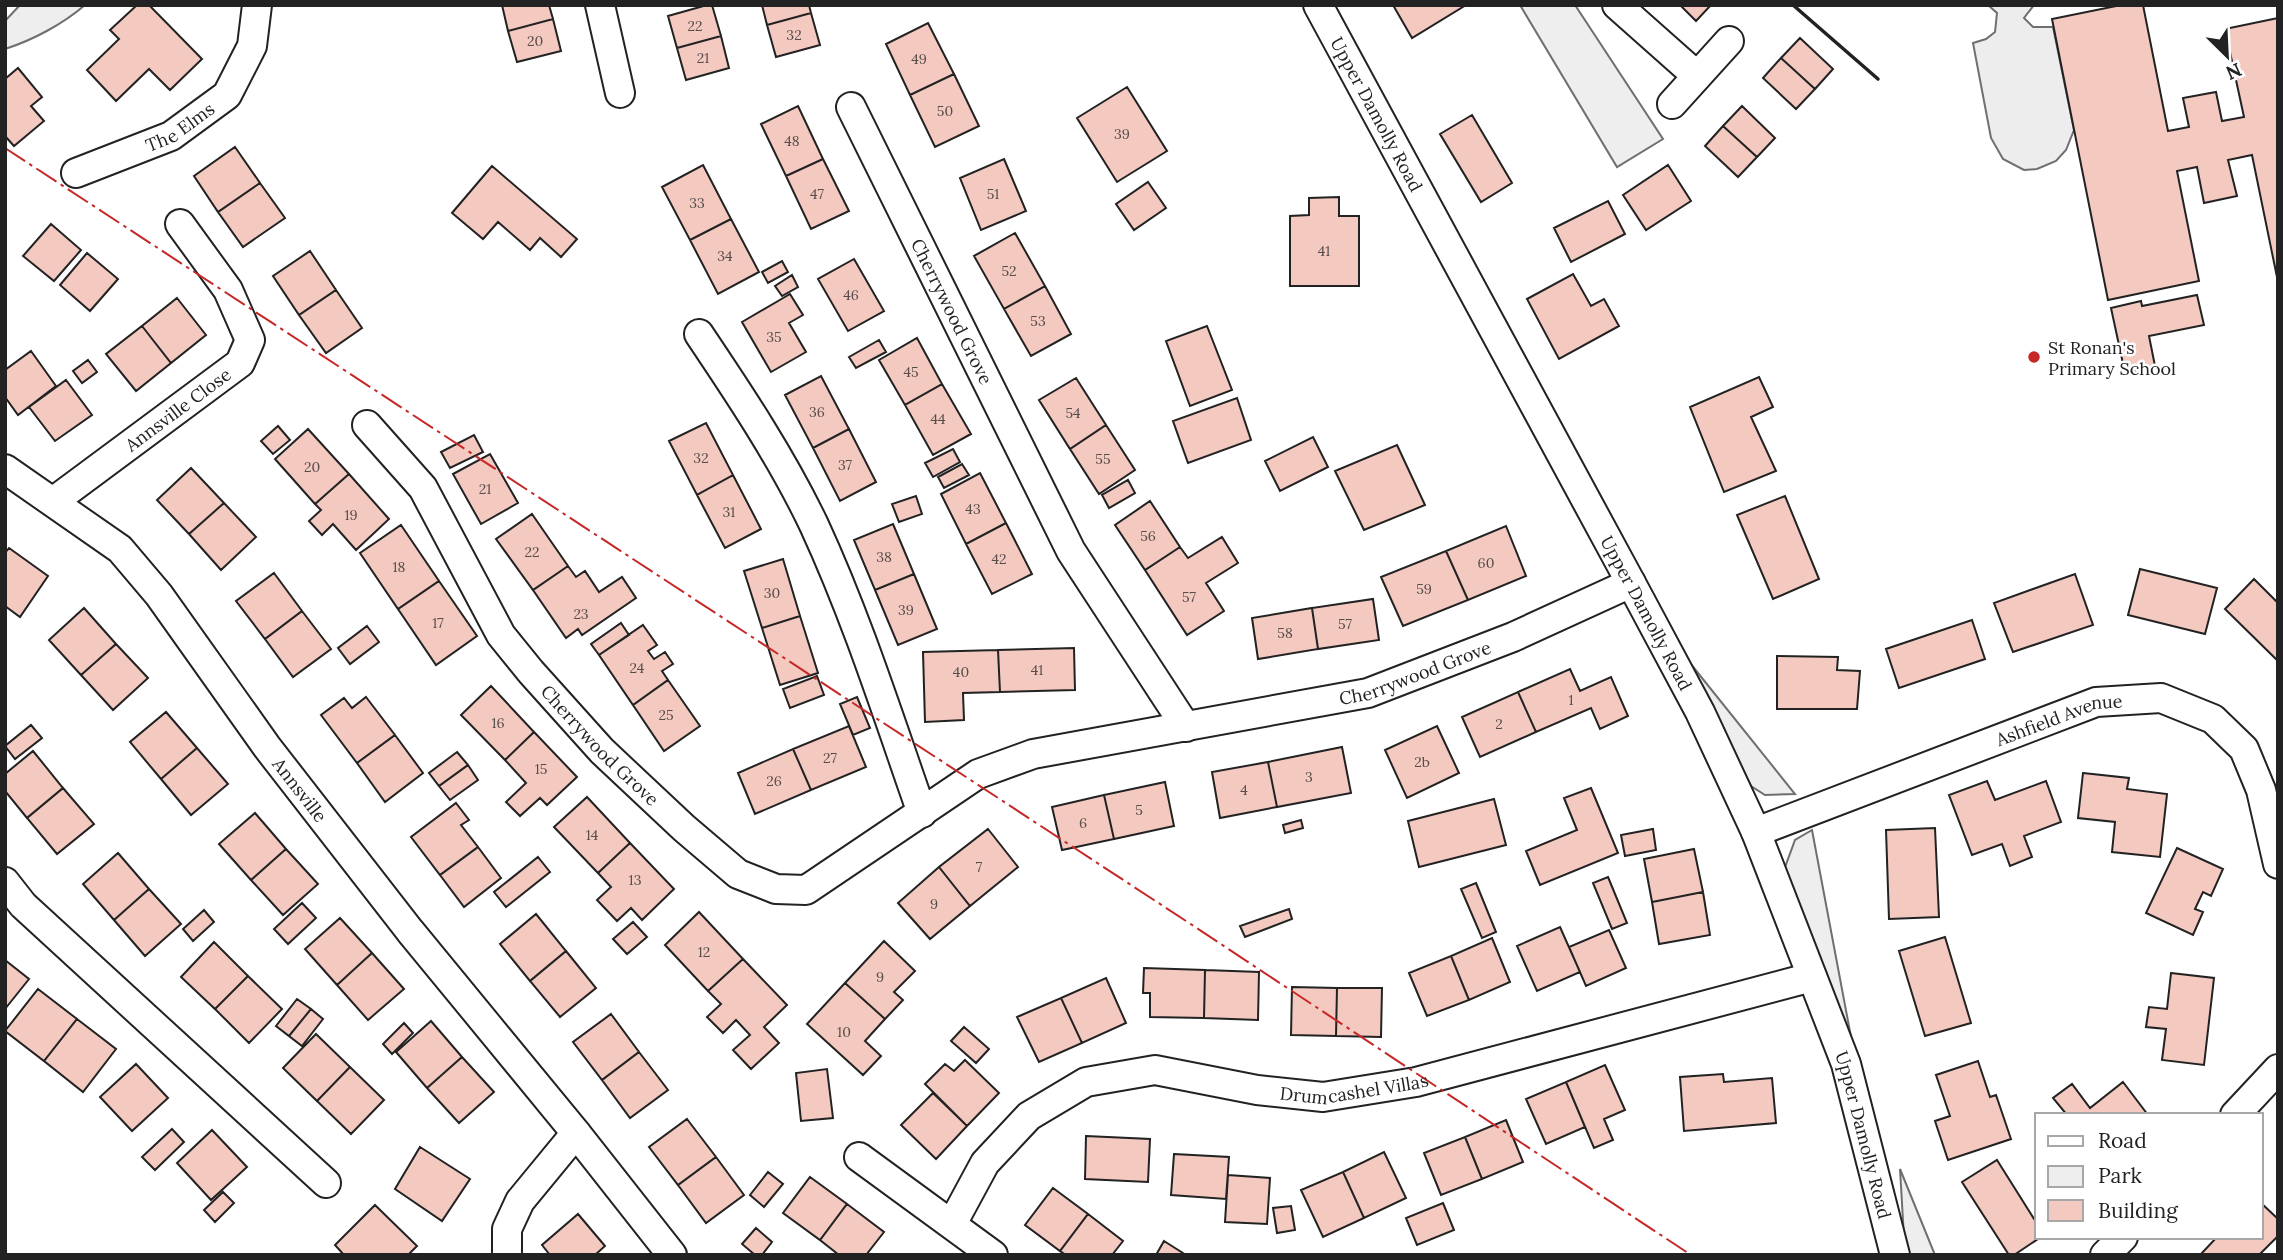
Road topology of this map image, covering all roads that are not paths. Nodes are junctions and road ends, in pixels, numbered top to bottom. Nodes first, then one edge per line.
1 (257, 5) edge
2 (600, 5) edge
3 (1318, 5) edge
4 (1617, 5) edge
5 (1729, 41) dead end
6 (1697, 76) junction
7 (620, 93) dead end
8 (1672, 104) dead end
9 (851, 107) dead end
10 (76, 173) dead end
11 (180, 224) dead end
12 (699, 334) dead end
13 (367, 425) dead end
14 (5, 469) edge
15 (54, 501) junction
16 (1631, 583) junction
17 (1186, 727) junction
18 (922, 813) junction
19 (1756, 832) junction
20 (2278, 864) edge
21 (5, 882) edge
22 (1812, 977) junction
23 (2278, 1069) edge
24 (2237, 1113) edge
25 (576, 1133) junction
26 (859, 1157) dead end
27 (326, 1183) dead end
28 (951, 1224) junction
29 (2121, 1239) edge
30 (507, 1255) edge
31 (672, 1255) edge
32 (993, 1255) edge
33 (1895, 1255) edge
34 (2105, 1255) edge

1 - 10 street, The Elms
2 - 7 street
3 - 16 street, Upper Damolly Road
4 - 6 street
5 - 6 street
6 - 8 street
9 - 17 street, Cherrywood Grove
11 - 15 street, Annsville Close
12 - 18 street
13 - 18 street, Cherrywood Grove
14 - 15 street, Annsville
15 - 25 street, Annsville
16 - 17 street, Cherrywood Grove
16 - 19 street, Upper Damolly Road
17 - 18 street, Cherrywood Grove
19 - 20 street, Ashfield Avenue
19 - 22 street, Upper Damolly Road
21 - 27 street
22 - 28 street, Drumcashel Villas
22 - 33 street, Upper Damolly Road
23 - 24 street
25 - 30 street
25 - 31 street, Annsville
26 - 28 street
28 - 32 street
29 - 34 street

